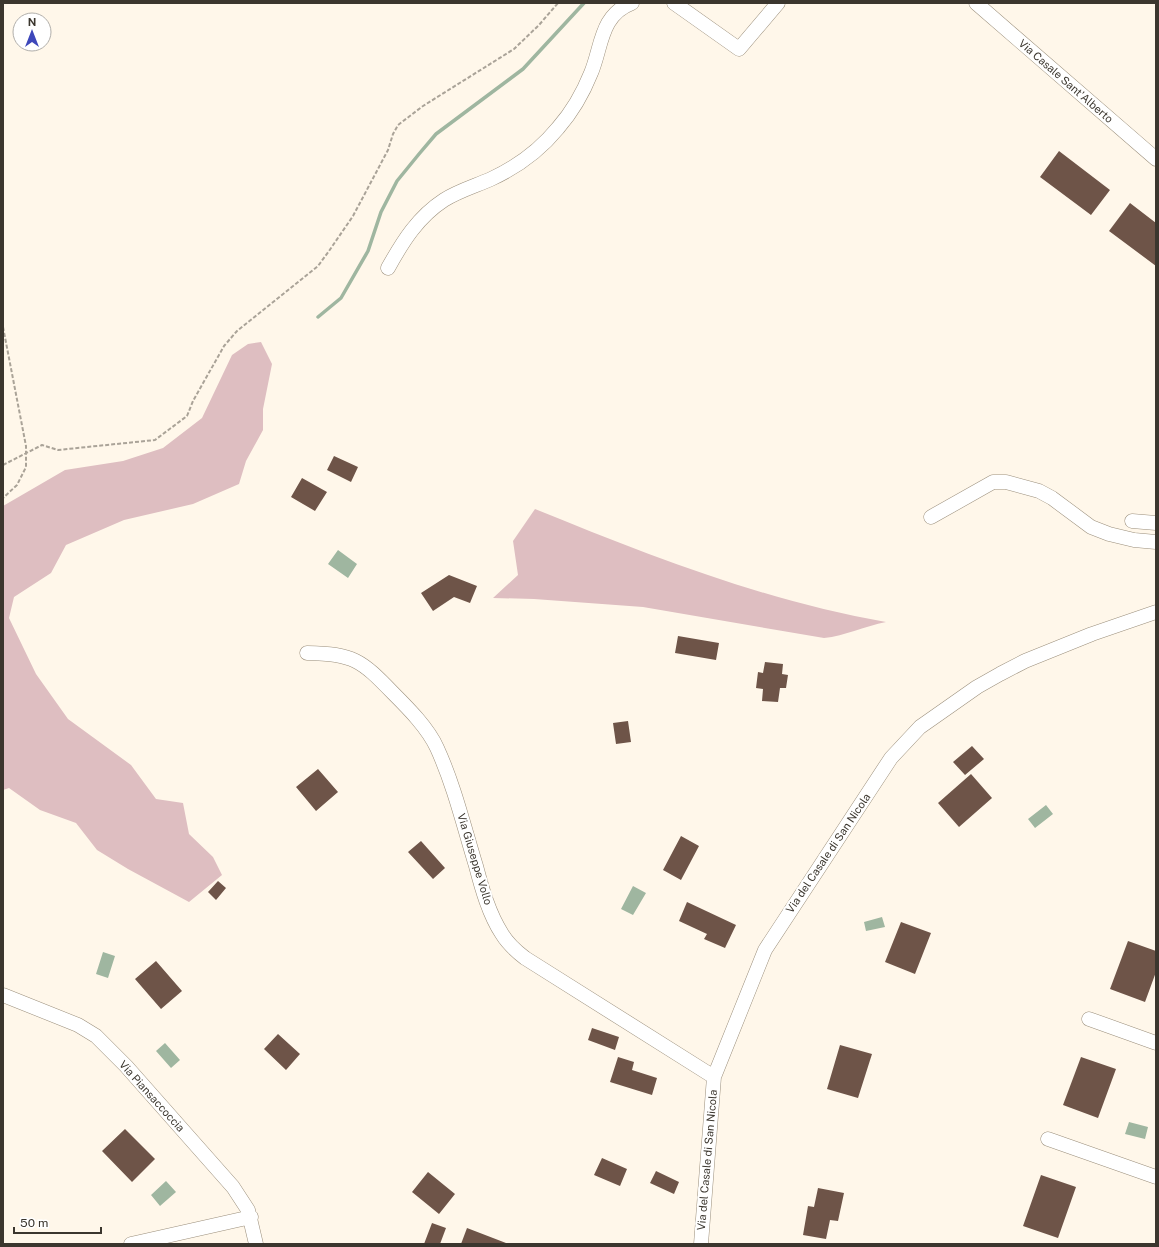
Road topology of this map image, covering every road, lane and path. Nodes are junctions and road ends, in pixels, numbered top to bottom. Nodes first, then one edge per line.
1 (558, 3) edge
2 (632, 3) edge
3 (674, 3) edge
4 (778, 3) edge
5 (976, 3) edge
6 (1156, 159) edge
7 (388, 268) dead end
8 (3, 327) edge
9 (26, 453) junction
10 (3, 465) edge
11 (3, 498) edge
12 (931, 517) dead end
13 (1132, 521) dead end
14 (1156, 523) edge
15 (1156, 542) edge
16 (1156, 612) edge
17 (307, 653) dead end
18 (3, 995) edge
19 (1089, 1019) dead end
20 (1156, 1043) edge
21 (714, 1077) junction
22 (1048, 1139) dead end
23 (1156, 1177) edge
24 (251, 1217) junction
25 (131, 1244) edge
26 (256, 1244) edge
27 (701, 1244) edge

1 - 9 path
2 - 7 street
3 - 4 street
5 - 6 street, Via Casale Sant'Alberto
8 - 9 path
9 - 10 path
9 - 11 path
12 - 15 street
13 - 14 street
16 - 21 street, Via del Casale di San Nicola
17 - 21 street, Via Giuseppe Vollo
18 - 24 street, Via Piansaccoccia
19 - 20 street
21 - 27 street, Via del Casale di San Nicola
22 - 23 street
24 - 25 street
24 - 26 street, Via Piansaccoccia

